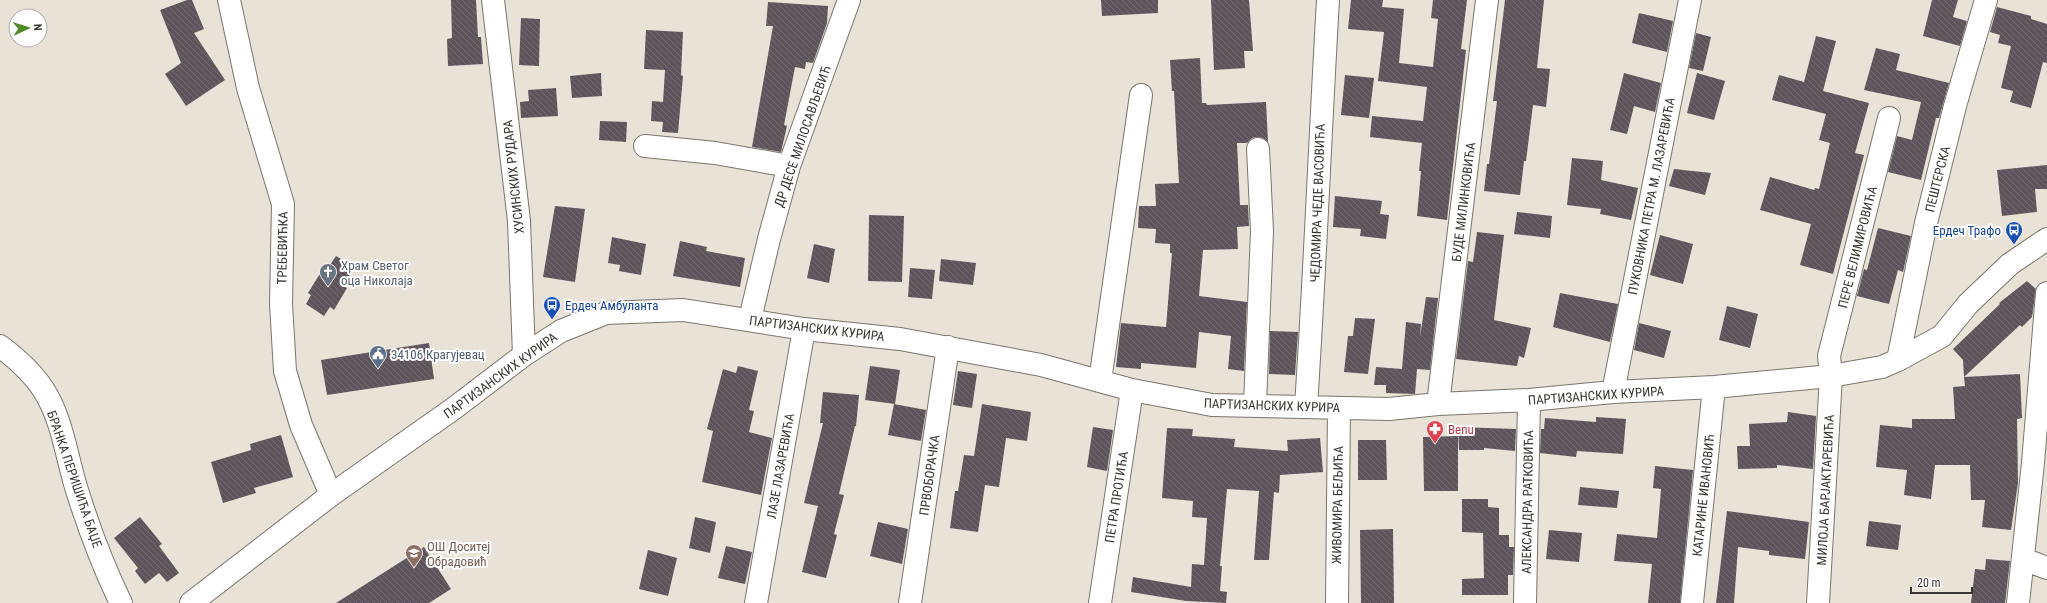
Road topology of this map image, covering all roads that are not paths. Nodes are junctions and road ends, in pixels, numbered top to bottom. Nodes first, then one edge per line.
1 (228, 0) edge
2 (493, 0) edge
3 (849, 0) edge
4 (1328, 0) edge
5 (1487, 0) edge
6 (1690, 0) edge
7 (1986, 0) edge
8 (1141, 95) dead end
9 (1889, 118) dead end
10 (644, 146) dead end
11 (1258, 149) dead end
12 (789, 166) junction
13 (2047, 239) edge
14 (2047, 301) edge
15 (750, 319) junction
16 (804, 329) junction
17 (0, 346) edge
18 (948, 348) junction
19 (524, 355) junction
20 (1898, 360) junction
21 (1832, 376) junction
22 (1100, 381) junction
23 (1714, 387) junction
24 (1132, 390) junction
25 (1614, 392) junction
26 (1528, 400) junction
27 (1438, 404) junction
28 (1255, 405) junction
29 (1306, 406) junction
30 (1339, 408) junction
31 (2040, 468) edge
32 (331, 495) junction
33 (2023, 559) junction
34 (2047, 568) edge
35 (121, 603) edge
36 (192, 603) edge
37 (756, 603) edge
38 (910, 603) edge
39 (1100, 603) edge
40 (1337, 603) edge
41 (1525, 603) edge
42 (1692, 603) edge
43 (1818, 603) edge
44 (2018, 603) edge

1 - 32 street, ТРЕБЕВИЋКА
2 - 19 street, ХУСИНСКИХ РУДАРА
3 - 12 street, ДР ДЕСЕ МИЛОСАВЉЕВИЋ
4 - 29 street, ЧЕДОМИРА ЧЕДЕ ВАСОВИЋА
5 - 27 street, БУДЕ МИЛИНКОВИЋА
6 - 25 street, ПУКОВНИКА ПЕТРА М. ЛАЗАРЕВИЋА
7 - 20 street, ПЕШТЕРСКА
8 - 22 street
9 - 21 street, ПЕРЕ ВЕЛИМИРОВИЋА
10 - 12 street
11 - 28 street
12 - 15 street, ДР ДЕСЕ МИЛОСАВЉЕВИЋ
13 - 20 street, ПАРТИЗАНСКИХ КУРИРА
14 - 31 street
15 - 16 street, ПАРТИЗАНСКИХ КУРИРА
15 - 19 street, ПАРТИЗАНСКИХ КУРИРА
16 - 18 street, ПАРТИЗАНСКИХ КУРИРА
16 - 37 street, ЛАЗЕ ЛАЗАРЕВИЋА
17 - 35 street, БРАНКА ПЕРИШИЋА БАЏЕ
18 - 22 street, ПАРТИЗАНСКИХ КУРИРА
18 - 38 street, ПРВОБОРАЧКА
19 - 32 street, ПАРТИЗАНСКИХ КУРИРА
20 - 21 street, ПАРТИЗАНСКИХ КУРИРА
21 - 23 street, ПАРТИЗАНСКИХ КУРИРА
21 - 43 street, МИЛОЈА БАРЈАКТАРЕВИЋА
22 - 24 street, ПАРТИЗАНСКИХ КУРИРА
23 - 25 street, ПАРТИЗАНСКИХ КУРИРА
23 - 42 street, КАТАРИНЕ ИВАНОВИЋ
24 - 28 street, ПАРТИЗАНСКИХ КУРИРА
24 - 39 street, ПЕТРА ПРОТИЋА
25 - 26 street, ПАРТИЗАНСКИХ КУРИРА
26 - 27 street, ПАРТИЗАНСКИХ КУРИРА
26 - 41 street, АЛЕКСАНДРА РАТКОВИЋА
27 - 30 street, ПАРТИЗАНСКИХ КУРИРА
28 - 29 street, ПАРТИЗАНСКИХ КУРИРА
29 - 30 street, ПАРТИЗАНСКИХ КУРИРА
30 - 40 street, ЖИВОМИРА БЕЉИЋА
31 - 33 street
32 - 36 street, ПАРТИЗАНСКИХ КУРИРА
33 - 34 street
33 - 44 street

